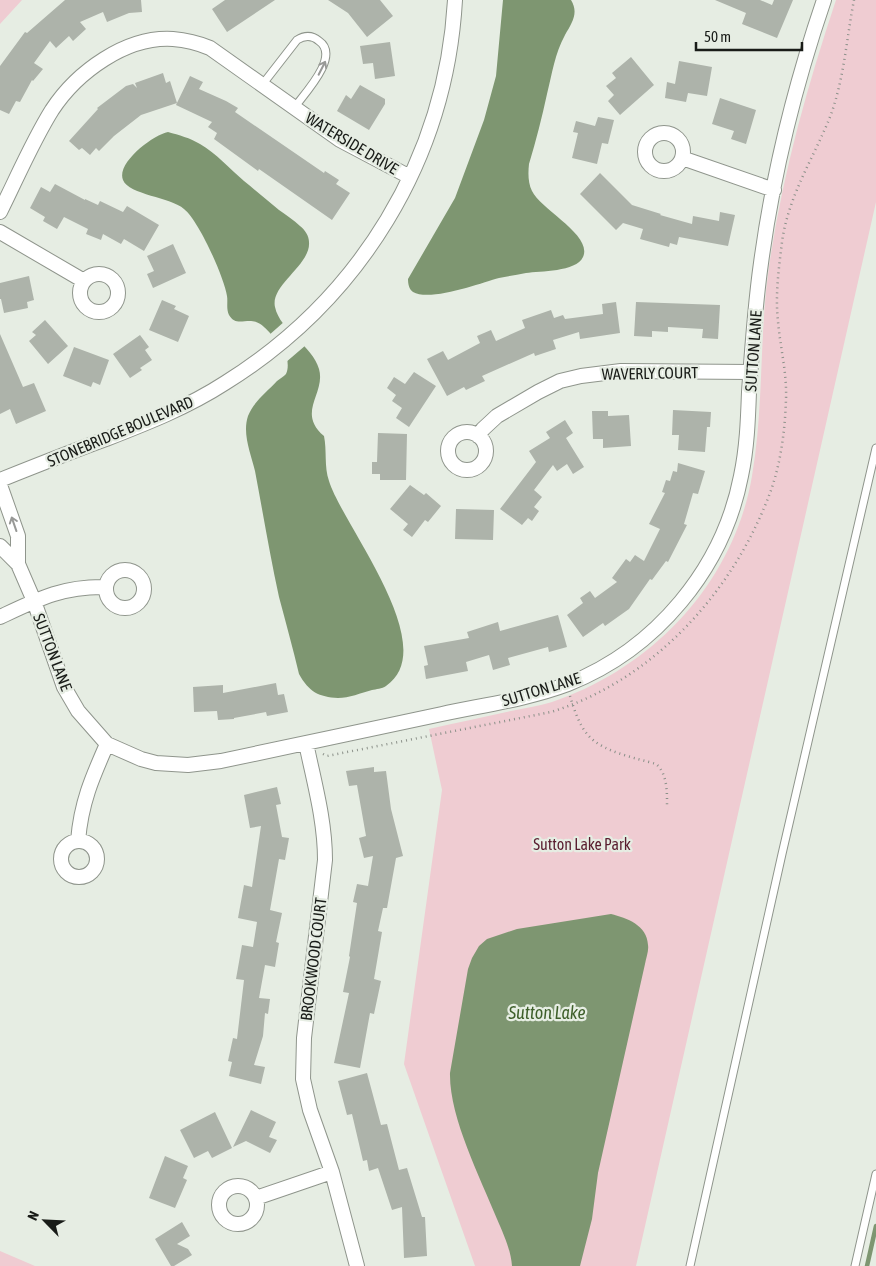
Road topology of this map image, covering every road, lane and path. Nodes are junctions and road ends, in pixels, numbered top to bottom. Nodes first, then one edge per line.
1 (455, 0) edge
2 (824, 0) edge
3 (854, 0) edge
4 (262, 85) junction
5 (294, 108) junction
6 (682, 158) dead end
7 (410, 177) junction
8 (774, 190) junction
9 (0, 212) edge
10 (0, 232) edge
11 (84, 281) dead end
12 (751, 372) junction
13 (478, 436) dead end
14 (876, 448) edge
15 (0, 480) edge
16 (0, 485) edge
17 (0, 546) edge
18 (18, 564) junction
19 (106, 587) dead end
20 (34, 601) junction
21 (0, 617) edge
22 (566, 684) junction
23 (573, 705) junction
24 (306, 743) junction
25 (107, 744) junction
26 (667, 808) dead end
27 (78, 841) dead end
28 (332, 1172) junction
29 (876, 1174) edge
30 (256, 1198) dead end
31 (357, 1266) edge
32 (690, 1266) edge
33 (855, 1266) edge

1 - 7 street, STONEBRIDGE BOULEVARD
2 - 8 street, SUTTON LANE
3 - 23 path
4 - 5 street, WATERSIDE DRIVE
5 -> 4 lane, WATERSIDE DRIVE
4 - 9 street, WATERSIDE DRIVE
5 - 7 street, WATERSIDE DRIVE
6 - 8 street
7 - 15 street, STONEBRIDGE BOULEVARD
8 - 12 street, SUTTON LANE
10 - 11 street
12 - 13 street, WAVERLY COURT
12 - 22 street, SUTTON LANE
14 - 32 lane
18 -> 16 street
17 - 18 street, SUTTON LANE
18 - 20 street, SUTTON LANE
19 - 20 street
20 - 21 street
20 - 25 street, SUTTON LANE
22 - 23 path
22 - 24 street, SUTTON LANE
23 - 24 path
23 - 26 path
24 - 25 street, SUTTON LANE
24 - 28 street, BROOKWOOD COURT
25 - 27 street
28 - 30 street
28 - 31 street, BROOKWOOD COURT
29 - 33 lane

